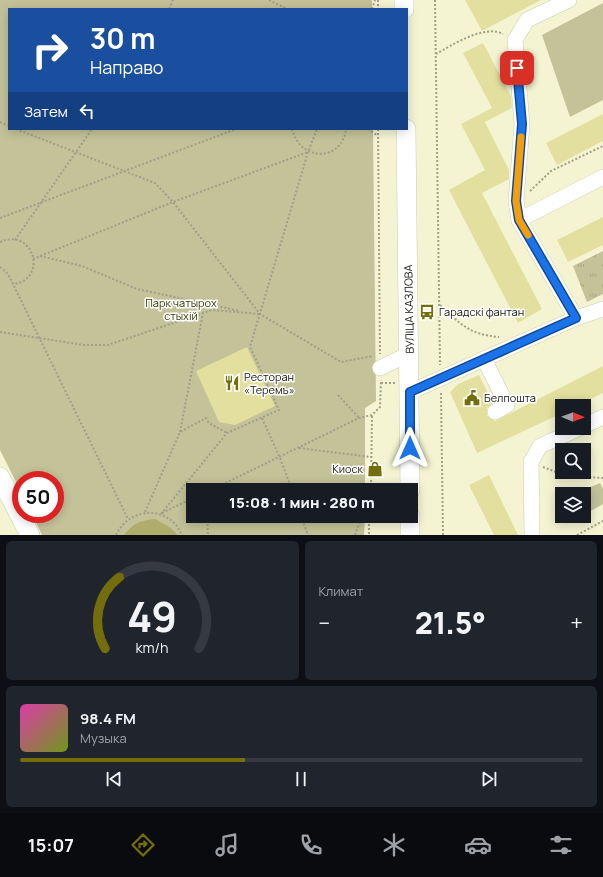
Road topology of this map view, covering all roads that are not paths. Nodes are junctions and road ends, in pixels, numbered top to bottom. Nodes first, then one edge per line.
1 (569, 0) edge
2 (406, 130) edge
3 (603, 177) edge
4 (519, 220) junction
5 (603, 309) edge
6 (576, 318) junction
7 (409, 354) junction
8 (484, 359) junction
9 (380, 368) road end
10 (404, 388) junction
11 (506, 406) dead end
12 (603, 418) edge
13 (591, 423) edge
14 (564, 435) edge
15 (0, 477) edge
16 (410, 483) edge
17 (5, 498) edge
18 (410, 523) edge
19 (30, 535) edge
20 (410, 535) edge
21 (532, 535) edge

1 - 4 lane
2 - 7 main road, ВУЛІЦА КАЗЛОВА
3 - 4 lane
4 - 6 lane
5 - 6 lane
6 - 8 lane
7 - 9 lane
7 - 10 main road, ВУЛІЦА КАЗЛОВА
8 - 10 lane
8 - 11 lane
10 - 16 main road, ВУЛІЦА КАЗЛОВА
12 - 13 lane
14 - 21 lane
15 - 17 main road
17 - 19 main road
18 - 20 main road

